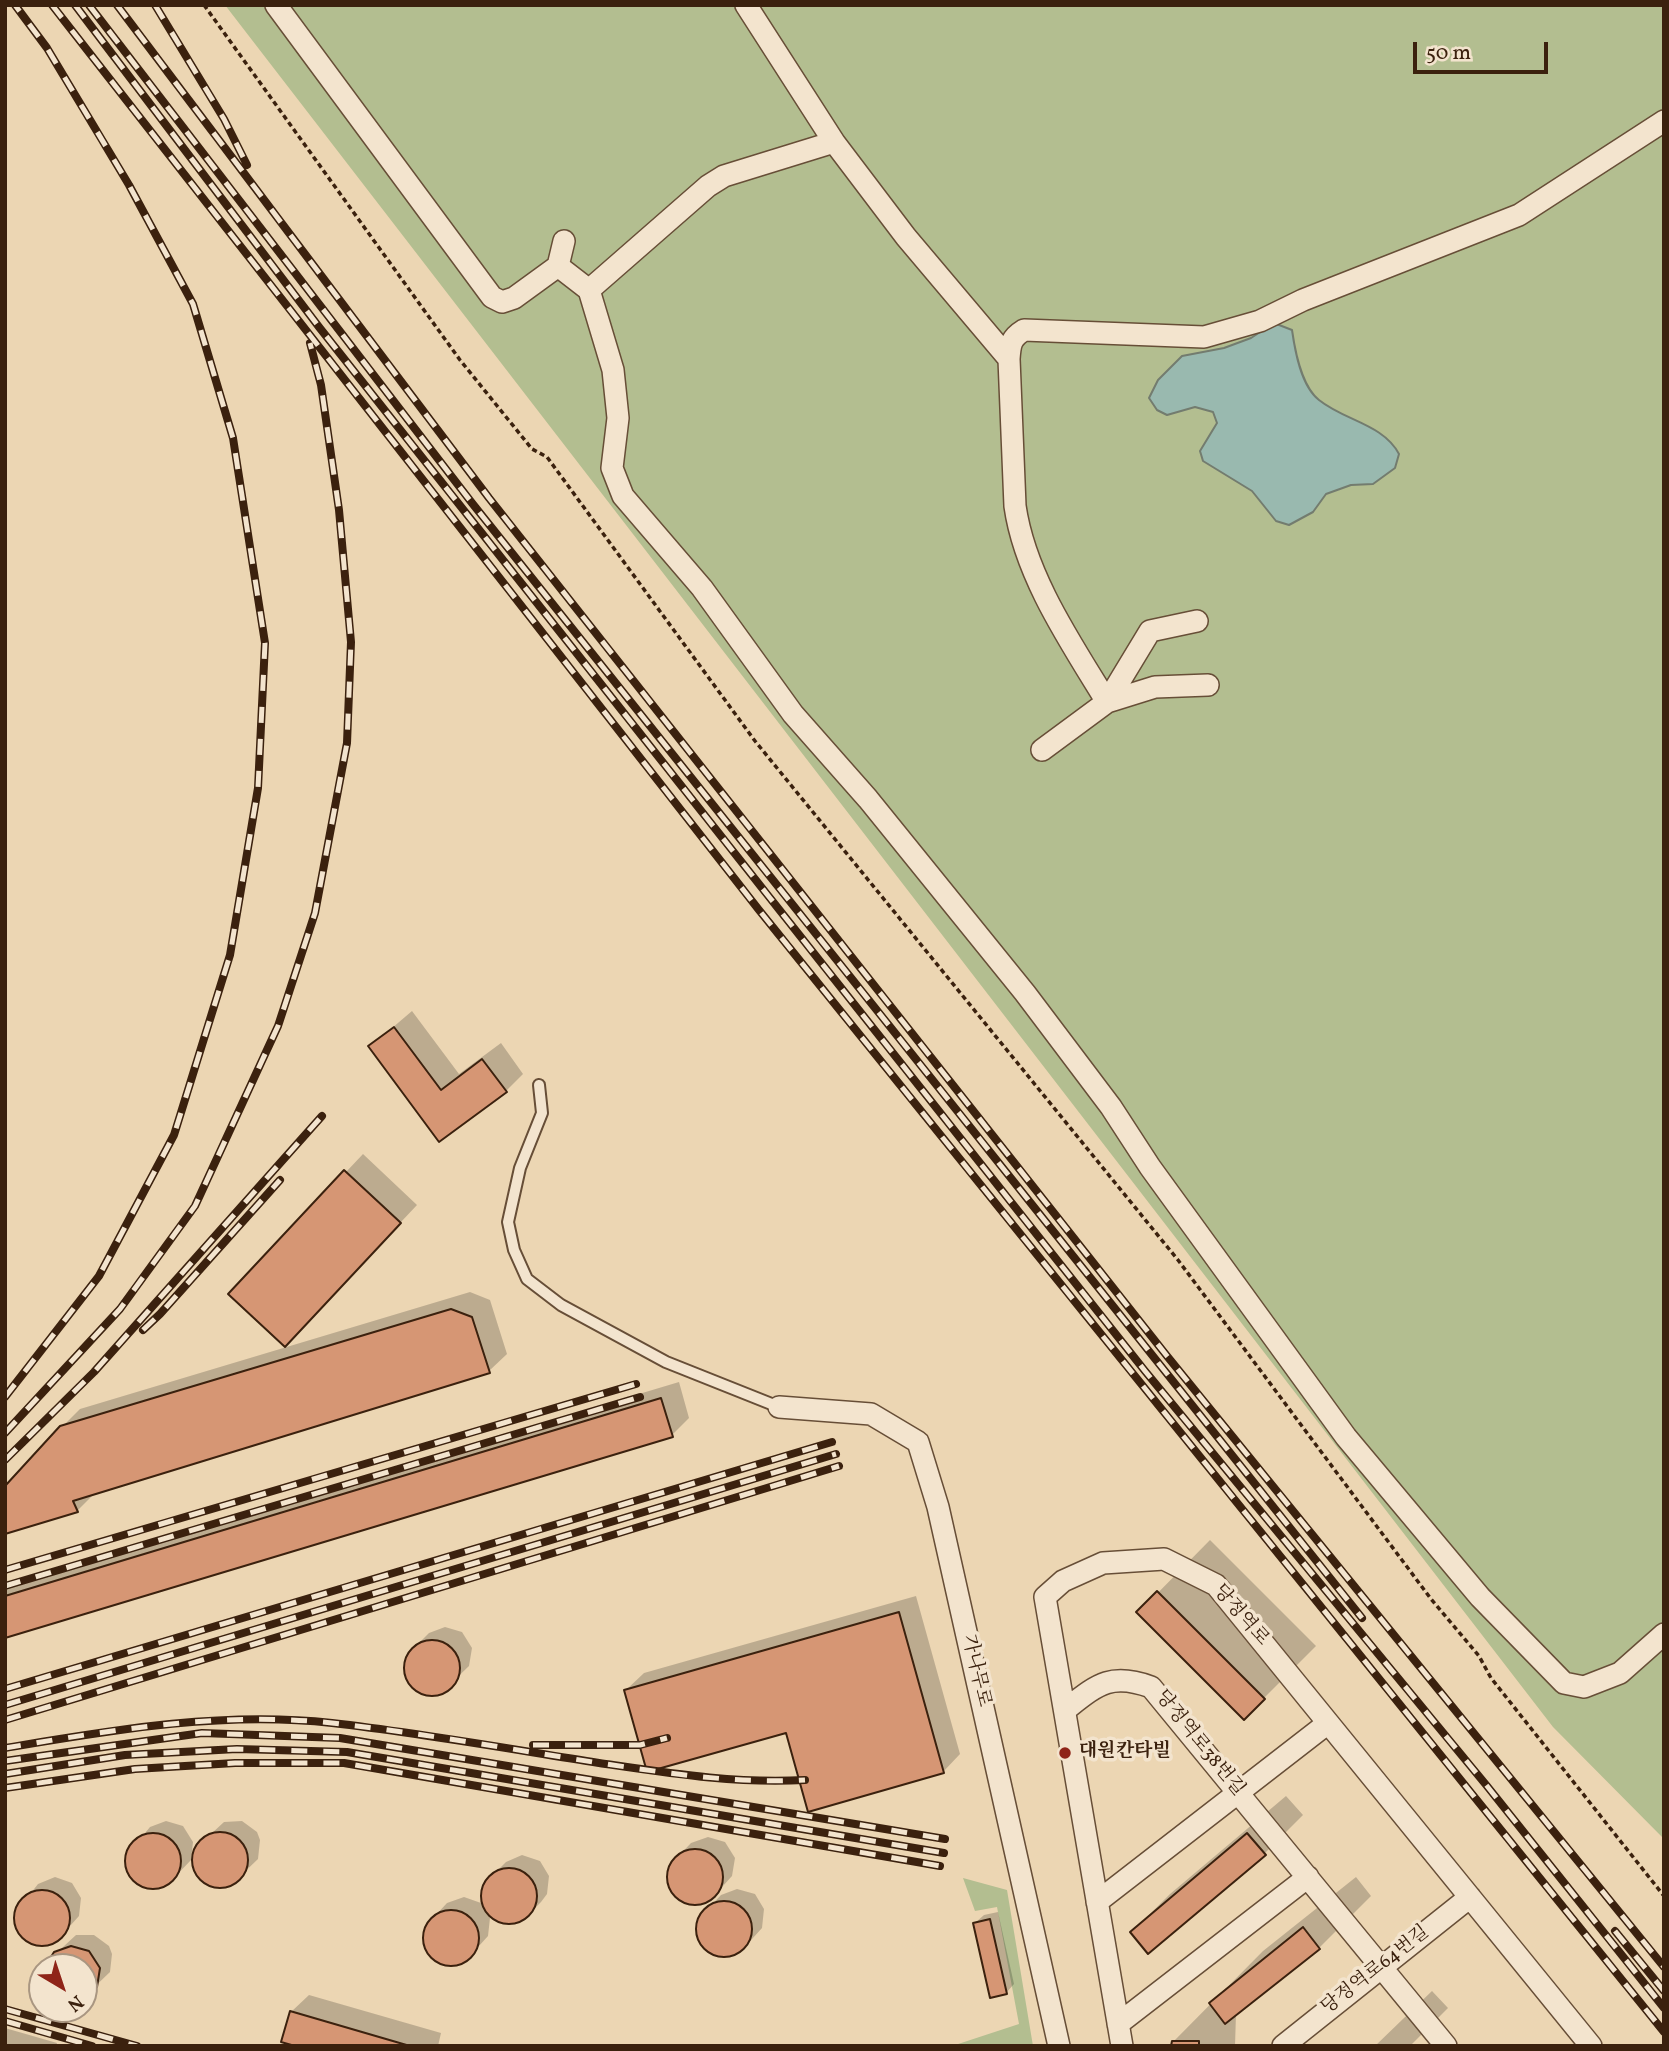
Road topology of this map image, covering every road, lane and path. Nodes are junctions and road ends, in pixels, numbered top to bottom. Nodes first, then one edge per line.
1 (204, 5) edge
2 (276, 5) edge
3 (746, 5) edge
4 (1664, 121) edge
5 (834, 142) junction
6 (564, 241) dead end
7 (558, 266) junction
8 (589, 290) junction
9 (1009, 359) junction
10 (1197, 621) dead end
11 (1208, 685) dead end
12 (1107, 702) junction
13 (1042, 750) dead end
14 (539, 1086) dead end
15 (779, 1407) joint
16 (1664, 1634) edge
17 (1065, 1710) junction
18 (1328, 1723) junction
19 (1238, 1792) junction
20 (1308, 1877) junction
21 (1664, 1896) edge
22 (1470, 1897) junction
23 (1097, 1902) junction
24 (1382, 1967) junction
25 (1118, 2024) junction
26 (1059, 2046) edge
27 (1122, 2046) edge
28 (1283, 2046) edge
29 (1446, 2046) edge
30 (1591, 2046) edge

1 - 21 path
2 - 7 street
3 - 5 street
4 - 9 street
5 - 8 street
5 - 9 street
6 - 7 street
7 - 8 street
8 - 16 street
9 - 12 street
10 - 12 street
11 - 12 street
12 - 13 street
14 - 15 lane
15 - 26 street, 가나무로
17 - 18 street, 당정역로
17 - 19 street, 당정역로38번길
17 - 23 street, 당정역로
18 - 19 street
18 - 22 street, 당정역로
19 - 20 street, 당정역로38번길
19 - 23 street
20 - 24 street, 당정역로38번길
20 - 25 street
22 - 24 street, 당정역로64번길
22 - 30 street, 당정역로
23 - 25 street, 당정역로
24 - 28 street, 당정역로64번길
24 - 29 street, 당정역로38번길
25 - 27 street, 당정역로

